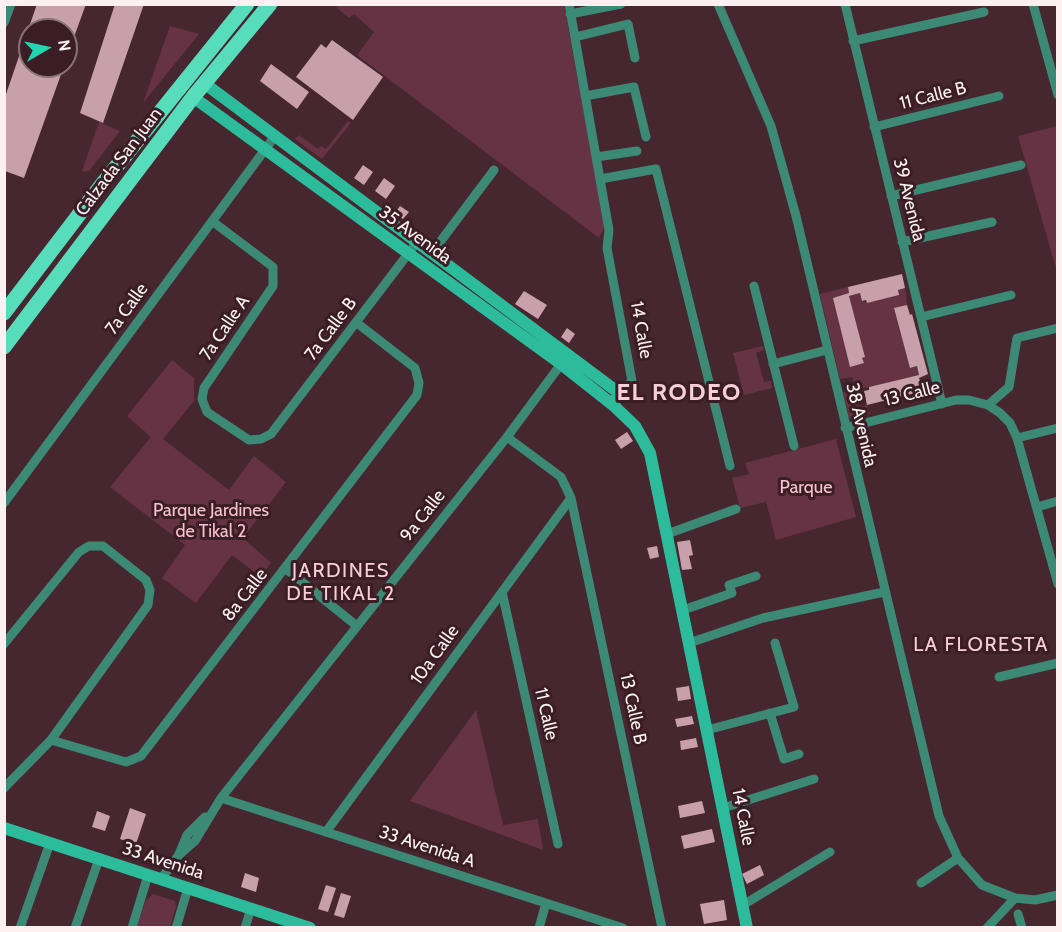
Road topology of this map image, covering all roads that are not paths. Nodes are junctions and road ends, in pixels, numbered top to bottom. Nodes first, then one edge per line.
1 (11, 4) edge
2 (247, 4) edge
3 (270, 4) edge
4 (621, 4) edge
5 (718, 4) edge
6 (845, 4) edge
7 (1033, 4) edge
8 (570, 9) edge
9 (984, 12) dead end
10 (4, 22) edge
11 (574, 37) junction
12 (854, 41) junction
13 (635, 58) dead end
14 (204, 83) junction
15 (1058, 95) edge
16 (193, 96) junction
17 (585, 96) junction
18 (999, 96) dead end
19 (874, 127) junction
20 (275, 136) junction
21 (646, 137) dead end
22 (266, 148) junction
23 (637, 151) dead end
24 (596, 157) junction
25 (1021, 165) dead end
26 (494, 170) dead end
27 (600, 180) junction
28 (891, 196) junction
29 (213, 220) junction
30 (992, 222) dead end
31 (902, 242) junction
32 (413, 247) junction
33 (431, 254) junction
34 (754, 286) dead end
35 (1011, 295) dead end
36 (4, 313) edge
37 (921, 317) junction
38 (357, 323) junction
39 (1058, 328) edge
40 (4, 347) edge
41 (827, 350) junction
42 (564, 360) junction
43 (773, 364) junction
44 (619, 393) junction
45 (942, 404) junction
46 (613, 405) junction
47 (988, 405) junction
48 (845, 428) junction
49 (1058, 428) edge
50 (271, 434) joint
51 (507, 437) junction
52 (1017, 438) junction
53 (794, 446) dead end
54 (730, 466) dead end
55 (571, 498) junction
56 (1058, 501) edge
57 (4, 502) edge
58 (1037, 507) junction
59 (736, 509) dead end
60 (667, 534) junction
61 (286, 569) junction
62 (756, 576) dead end
63 (1058, 584) edge
64 (502, 592) junction
65 (884, 592) junction
66 (683, 610) junction
67 (357, 626) junction
68 (689, 643) junction
69 (775, 643) dead end
70 (4, 644) edge
71 (1058, 663) edge
72 (999, 677) dead end
73 (770, 713) junction
74 (707, 730) junction
75 (51, 740) junction
76 (799, 754) dead end
77 (814, 779) dead end
78 (4, 788) edge
79 (221, 798) junction
80 (723, 808) junction
81 (4, 828) edge
82 (326, 832) junction
83 (50, 843) junction
84 (558, 844) dead end
85 (830, 852) dead end
86 (958, 858) junction
87 (99, 859) junction
88 (148, 875) junction
89 (161, 879) junction
90 (921, 883) dead end
91 (188, 888) junction
92 (1058, 895) edge
93 (1015, 898) junction
94 (546, 903) junction
95 (742, 905) junction
96 (252, 908) junction
97 (1018, 914) dead end
98 (20, 927) edge
99 (75, 927) edge
100 (132, 927) edge
101 (176, 927) edge
102 (245, 927) edge
103 (305, 927) edge
104 (539, 927) edge
105 (623, 927) edge
106 (662, 927) edge
107 (747, 927) edge
108 (987, 927) edge
109 (1022, 927) edge

1 - 10 street
2 - 36 main road, Calzada San Juan
3 - 14 main road, Calzada San Juan
4 - 8 street
5 - 41 street, 38 Avenida
6 - 12 street, 39 Avenida
7 - 15 street
8 - 11 street, 14 Calle
9 - 12 street
11 - 13 street
11 - 17 street, 14 Calle
12 - 19 street, 39 Avenida
14 - 16 main road, Calzada San Juan
14 - 20 street, 35 Avenida
16 - 22 street, 35 Avenida
16 - 40 main road, Calzada San Juan
17 - 21 street
17 - 24 street, 14 Calle
18 - 19 street, 11 Calle B
19 - 28 street, 39 Avenida
20 - 22 street, 7a Calle
20 - 32 street, 35 Avenida
22 - 29 street, 7a Calle
22 - 32 street, 35 Avenida
23 - 24 street
24 - 27 street, 14 Calle
25 - 28 street
26 - 33 street
27 - 44 street, 14 Calle
27 - 54 street
28 - 31 street, 39 Avenida
29 - 50 street, 7a Calle A
29 - 57 street, 7a Calle
30 - 31 street
31 - 37 street, 39 Avenida
32 - 33 street, 35 Avenida
32 - 38 street, 7a Calle B
32 - 42 street, 35 Avenida
33 - 42 street, 35 Avenida
34 - 43 street
35 - 37 street
37 - 45 street, 39 Avenida
38 - 50 street, 7a Calle B
38 - 61 street, 8a Calle
39 - 47 street
41 - 43 street
41 - 48 street, 38 Avenida
42 - 44 street, 35 Avenida
42 - 46 street, 35 Avenida
42 - 51 street, 9a Calle
43 - 53 street
44 - 46 street, 14 Calle
45 - 47 street, 13 Calle
45 - 48 street, 13 Calle
46 - 60 street, 14 Calle
47 - 52 street
48 - 65 street, 38 Avenida
49 - 52 street
51 - 55 street, 13 Calle B
51 - 67 street, 9a Calle
52 - 58 street
55 - 64 street, 10a Calle
55 - 106 street, 13 Calle B
56 - 58 street
58 - 63 street
59 - 60 street
60 - 66 street, 14 Calle
61 - 67 street
61 - 75 street, 8a Calle
62 - 66 street
64 - 82 street, 10a Calle
64 - 84 street, 11 Calle
65 - 68 street
65 - 86 street, 38 Avenida
66 - 68 street, 14 Calle
67 - 79 street, 9a Calle
68 - 74 street, 14 Calle
69 - 73 street
70 - 75 street
71 - 72 street
73 - 74 street
73 - 76 street
74 - 80 street, 14 Calle
75 - 78 street
77 - 80 street
79 - 82 street, 33 Avenida A
79 - 89 street, 9a Calle
80 - 95 street, 14 Calle
81 - 83 street, 33 Avenida
82 - 94 street, 33 Avenida A
83 - 87 street, 33 Avenida
83 - 98 street
85 - 95 street
86 - 90 street
86 - 93 street, 38 Avenida
87 - 88 street, 33 Avenida
87 - 99 street
88 - 89 street, 33 Avenida
88 - 100 street
89 - 91 street, 33 Avenida
91 - 96 street, 33 Avenida
91 - 101 street
92 - 93 street
93 - 108 street
94 - 104 street
94 - 105 street, 33 Avenida A
95 - 107 street, 14 Calle
96 - 102 street
96 - 103 street, 33 Avenida
97 - 109 street

